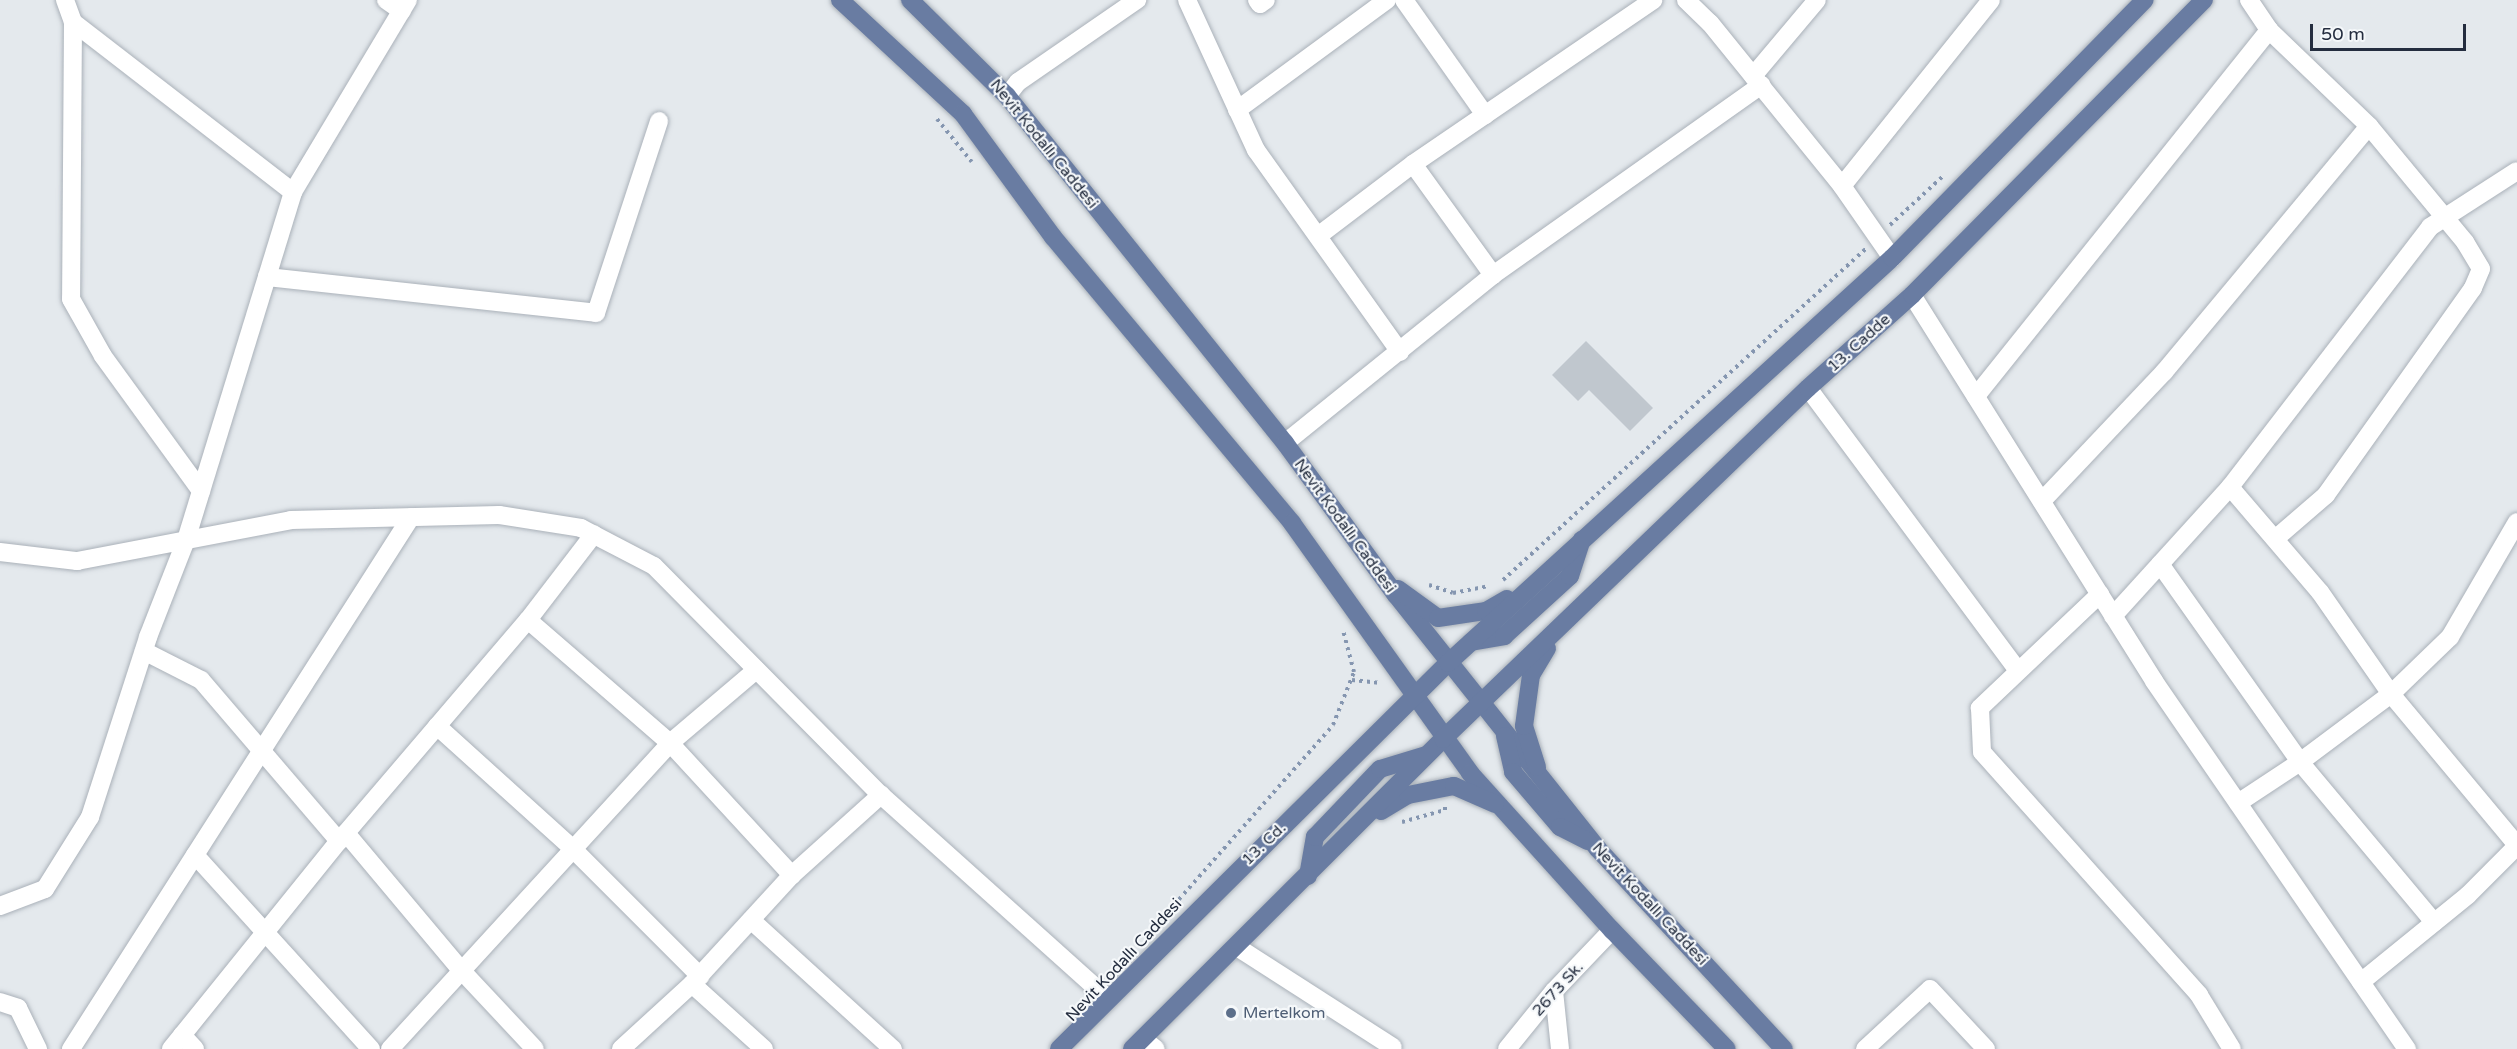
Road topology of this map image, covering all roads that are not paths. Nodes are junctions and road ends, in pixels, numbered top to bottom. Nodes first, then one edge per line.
1 (65, 0) edge
2 (386, 0) edge
3 (840, 0) edge
4 (910, 0) edge
5 (1137, 0) edge
6 (1187, 0) edge
7 (1257, 0) edge
8 (1266, 0) edge
9 (1387, 0) edge
10 (1404, 0) edge
11 (1653, 0) edge
12 (1686, 0) edge
13 (1817, 0) edge
14 (1991, 0) edge
15 (2145, 0) edge
16 (2204, 0) edge
17 (2249, 0) edge
18 (405, 5) edge
19 (73, 22) junction
20 (2269, 30) junction
21 (1757, 81) junction
22 (1007, 96) junction
23 (1238, 110) junction
24 (1485, 115) junction
25 (659, 121) dead end
26 (2369, 126) junction
27 (1413, 164) junction
28 (2517, 171) edge
29 (1842, 186) junction
30 (293, 192) junction
31 (2443, 218) junction
32 (1318, 236) junction
33 (1892, 258) junction
34 (1493, 275) junction
35 (267, 277) junction
36 (1912, 295) junction
37 (1400, 352) junction
38 (1808, 388) junction
39 (1976, 396) junction
40 (1285, 443) junction
41 (2230, 487) junction
42 (201, 491) junction
43 (2042, 501) junction
44 (411, 517) junction
45 (2517, 522) edge
46 (594, 534) junction
47 (2275, 539) junction
48 (186, 540) junction
49 (1582, 540) junction
50 (0, 552) edge
51 (2160, 564) junction
52 (1384, 578) junction
53 (1533, 585) junction
54 (2100, 594) junction
55 (2113, 616) junction
56 (528, 620) junction
57 (1560, 627) junction
58 (1471, 642) junction
59 (144, 651) junction
60 (1449, 663) junction
61 (2018, 669) junction
62 (756, 670) junction
63 (2391, 694) junction
64 (1413, 698) junction
65 (1482, 704) junction
66 (437, 726) junction
67 (1504, 732) junction
68 (1443, 739) junction
69 (670, 743) junction
70 (262, 751) junction
71 (1427, 755) junction
72 (2300, 762) junction
73 (1540, 777) junction
74 (881, 795) junction
75 (2238, 803) junction
76 (1500, 806) junction
77 (1359, 824) junction
78 (342, 837) junction
79 (1595, 844) junction
80 (2517, 846) edge
81 (573, 849) junction
82 (195, 855) junction
83 (792, 875) junction
84 (1308, 876) junction
85 (0, 906) edge
86 (751, 920) junction
87 (2434, 922) junction
88 (267, 930) junction
89 (1612, 930) junction
90 (1237, 947) junction
91 (461, 970) junction
92 (696, 980) junction
93 (2361, 982) junction
94 (1554, 991) junction
95 (1107, 998) junction
96 (0, 1002) edge
97 (177, 1042) edge
98 (1144, 1046) edge
99 (1393, 1047) dead end
100 (38, 1049) edge
101 (71, 1049) edge
102 (195, 1049) edge
103 (371, 1049) edge
104 (390, 1049) edge
105 (535, 1049) edge
106 (621, 1049) edge
107 (764, 1049) edge
108 (893, 1049) edge
109 (1059, 1049) edge
110 (1507, 1049) edge
111 (1560, 1049) edge
112 (1727, 1049) edge
113 (1784, 1049) edge
114 (1865, 1049) edge
115 (1986, 1049) edge
116 (2232, 1049) edge
117 (2407, 1049) edge

1 - 19 street
2 - 18 street
3 - 64 main road
4 - 22 main road, Nevit Kodallı Caddesi
5 - 22 street
6 - 23 street
7 - 8 street
9 - 23 street
10 - 24 street
11 - 24 street
12 - 21 street
13 - 21 street
14 - 29 street
15 - 33 main road
16 - 36 main road, 13. Cadde
17 - 20 street
18 - 30 street
19 - 30 street
19 - 42 street
20 - 26 street
20 - 39 street
21 - 29 street
21 - 34 street
22 - 40 main road, Nevit Kodallı Caddesi
23 - 32 street
24 - 27 street
25 - 35 street
26 - 31 street
26 - 43 street
27 - 32 street
27 - 34 street
28 - 31 street
29 - 33 street
30 - 35 street
31 - 41 street
31 - 47 street
32 - 37 street
33 - 49 main road
34 - 37 street
35 - 42 street
36 - 38 main road, 13. Cadde
36 - 39 street
37 - 40 street
38 - 57 main road, 13. Cadde
38 - 61 street
39 - 43 street
40 - 52 main road, Nevit Kodallı Caddesi
41 - 47 street
41 - 51 street
42 - 48 street
43 - 54 street
44 - 46 street
44 - 48 street
44 - 70 street
45 - 63 street
46 - 56 street
46 - 62 street
47 - 63 street
48 - 50 street
48 - 59 street
49 - 53 main road
49 - 58 main road
51 - 55 street
51 - 72 street
52 - 53 main road
52 - 60 main road, Nevit Kodallı Caddesi
53 - 58 main road
54 - 55 street
54 - 61 street
55 - 75 street
56 - 66 street
56 - 69 street
57 - 65 main road, 13. Cadde
57 - 73 main road
58 - 60 main road, 13. Cd.
59 - 70 street
59 - 85 street
60 - 64 main road, 13. Cd.
60 - 65 main road, Nevit Kodallı Caddesi
61 - 116 street
62 - 69 street
62 - 74 street
63 - 72 street
63 - 80 street
64 - 68 main road
64 - 95 main road, 13. Cd.
65 - 67 main road, Nevit Kodallı Caddesi
65 - 68 main road
66 - 78 street
66 - 81 street
67 - 73 main road, Nevit Kodallı Caddesi
67 - 79 main road
68 - 71 main road
68 - 76 main road
69 - 81 street
69 - 83 street
70 - 78 street
70 - 82 street
71 - 77 main road
71 - 84 main road
72 - 75 street
72 - 87 street
73 - 79 main road, Nevit Kodallı Caddesi
74 - 83 street
74 - 95 street
75 - 93 street
76 - 77 main road
76 - 89 main road
77 - 84 main road
78 - 88 street
78 - 91 street
79 - 113 main road, Nevit Kodallı Caddesi
80 - 87 street
81 - 91 street
81 - 92 street
82 - 88 street
82 - 101 street
83 - 86 street
84 - 90 main road
86 - 92 street
86 - 108 street
87 - 93 street
88 - 97 street
88 - 103 street
89 - 94 street, 2673 Sk.
89 - 112 main road
90 - 98 main road
90 - 99 street
91 - 104 street
91 - 105 street
92 - 106 street
92 - 107 street
93 - 117 street
94 - 110 street, 2673 Sk.
94 - 111 street
95 - 109 main road, 13. Cd.
96 - 100 street
97 - 102 street
114 - 115 street

